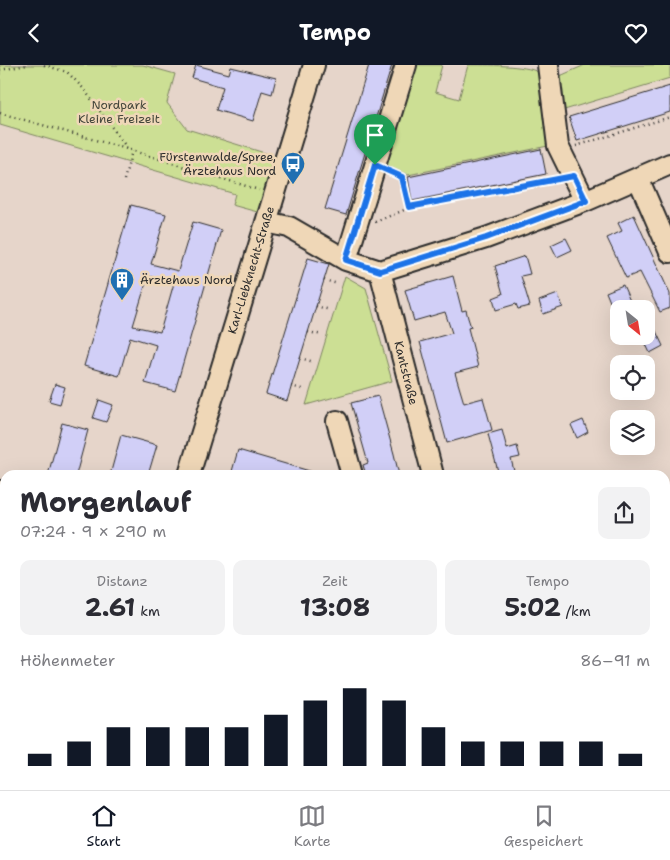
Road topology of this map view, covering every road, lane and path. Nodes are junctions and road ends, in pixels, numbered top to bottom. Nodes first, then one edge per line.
1 (27, 65) edge
2 (44, 65) edge
3 (314, 65) edge
4 (406, 65) edge
5 (548, 65) edge
6 (0, 70) edge
7 (0, 113) edge
8 (670, 117) edge
9 (127, 149) junction
10 (132, 151) junction
11 (560, 151) junction
12 (375, 165) junction
13 (668, 172) edge
14 (574, 176) junction
15 (638, 177) junction
16 (124, 181) dead end
17 (274, 195) junction
18 (586, 201) junction
19 (409, 207) junction
20 (266, 221) junction
21 (355, 231) junction
22 (670, 252) edge
23 (346, 260) junction
24 (380, 271) junction
25 (324, 280) dead end
26 (338, 284) dead end
27 (316, 306) dead end
28 (330, 310) dead end
29 (308, 332) dead end
30 (322, 335) dead end
31 (300, 358) dead end
32 (314, 362) dead end
33 (292, 386) dead end
34 (305, 390) dead end
35 (337, 421) dead end
36 (191, 470) edge
37 (351, 470) edge
38 (431, 470) edge

1 - 6 path
2 - 9 path
3 - 17 street, Karl-Liebknecht-Straße
4 - 12 street
5 - 11 street
7 - 9 path
8 - 11 path
9 - 10 path
10 - 16 path
10 - 17 path
11 - 14 street
12 - 19 path
12 - 21 street
13 - 15 street
14 - 18 street
14 - 19 path
15 - 18 street
15 - 22 street
17 - 20 street, Karl-Liebknecht-Straße
18 - 24 street
19 - 21 path
20 - 23 street
20 - 36 street, Karl-Liebknecht-Straße
21 - 23 street
23 - 24 street
24 - 38 street, Kantstraße
25 - 26 path
27 - 28 path
29 - 30 path
31 - 32 path
33 - 34 path
35 - 37 street

